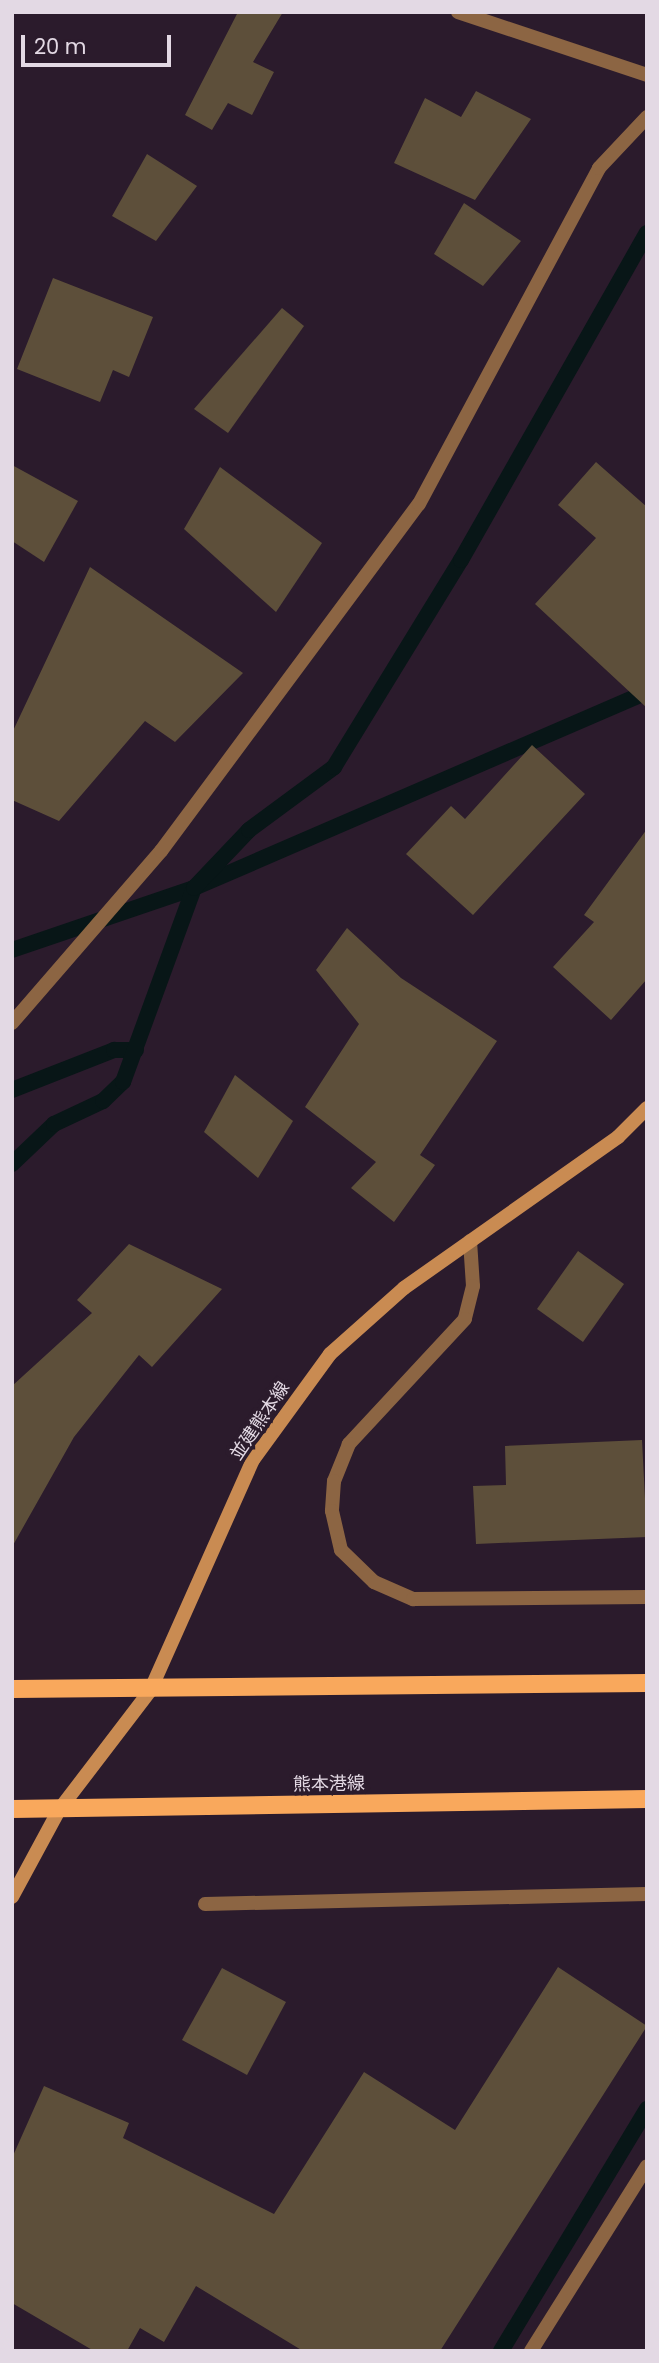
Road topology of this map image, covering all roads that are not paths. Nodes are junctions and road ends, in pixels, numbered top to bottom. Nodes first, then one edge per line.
1 (458, 12) edge
2 (646, 74) edge
3 (647, 117) edge
4 (12, 1023) edge
5 (647, 1108) edge
6 (470, 1241) junction
7 (647, 1597) edge
8 (647, 1683) edge
9 (12, 1689) edge
10 (150, 1691) junction
11 (647, 1799) edge
12 (12, 1809) edge
13 (60, 1810) junction
14 (647, 1894) edge
15 (12, 1897) edge
16 (205, 1904) dead end
17 (647, 2166) edge
18 (531, 2351) edge

1 - 2 street
3 - 4 street
5 - 6 main road, 並建熊本線
6 - 7 street
6 - 10 main road, 並建熊本線
8 - 10 main road
9 - 10 main road
10 - 13 main road, 並建熊本線
11 - 13 main road, 熊本港線
12 - 13 main road, 熊本港線
13 - 15 main road, 並建熊本線
14 - 16 street
17 - 18 street

